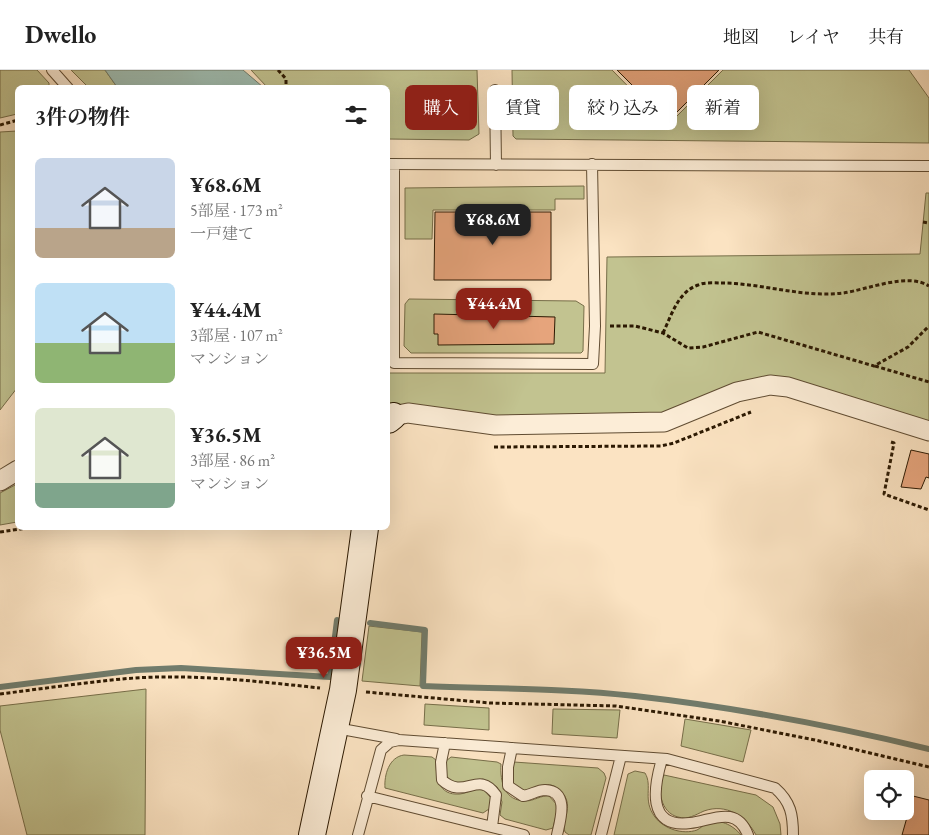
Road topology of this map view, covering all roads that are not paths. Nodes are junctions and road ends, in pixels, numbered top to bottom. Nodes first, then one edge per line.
1 (52, 70) edge
2 (65, 85) edge
3 (496, 130) edge
4 (391, 164) edge
5 (592, 164) junction
6 (496, 165) junction
7 (929, 166) edge
8 (390, 417) edge
9 (929, 430) edge
10 (15, 472) edge
11 (0, 481) edge
12 (365, 530) edge
13 (336, 728) junction
14 (400, 740) junction
15 (445, 744) junction
16 (512, 748) junction
17 (620, 756) junction
18 (662, 758) junction
19 (367, 796) junction
20 (492, 827) junction
21 (312, 835) edge
22 (358, 835) edge
23 (524, 835) edge
24 (557, 835) edge
25 (601, 835) edge
26 (748, 835) edge
27 (793, 835) edge

1 - 2 lane
3 - 6 lane
4 - 5 lane
4 - 6 lane
5 - 6 lane
5 - 7 lane
8 - 9 street
10 - 11 street
12 - 13 street
13 - 14 lane
13 - 21 street
14 - 15 lane
14 - 19 lane
15 - 16 lane
15 - 20 lane
16 - 17 lane
16 - 24 lane
17 - 18 lane
17 - 25 lane
18 - 26 lane
18 - 27 lane
19 - 20 lane
19 - 22 lane
20 - 23 lane

